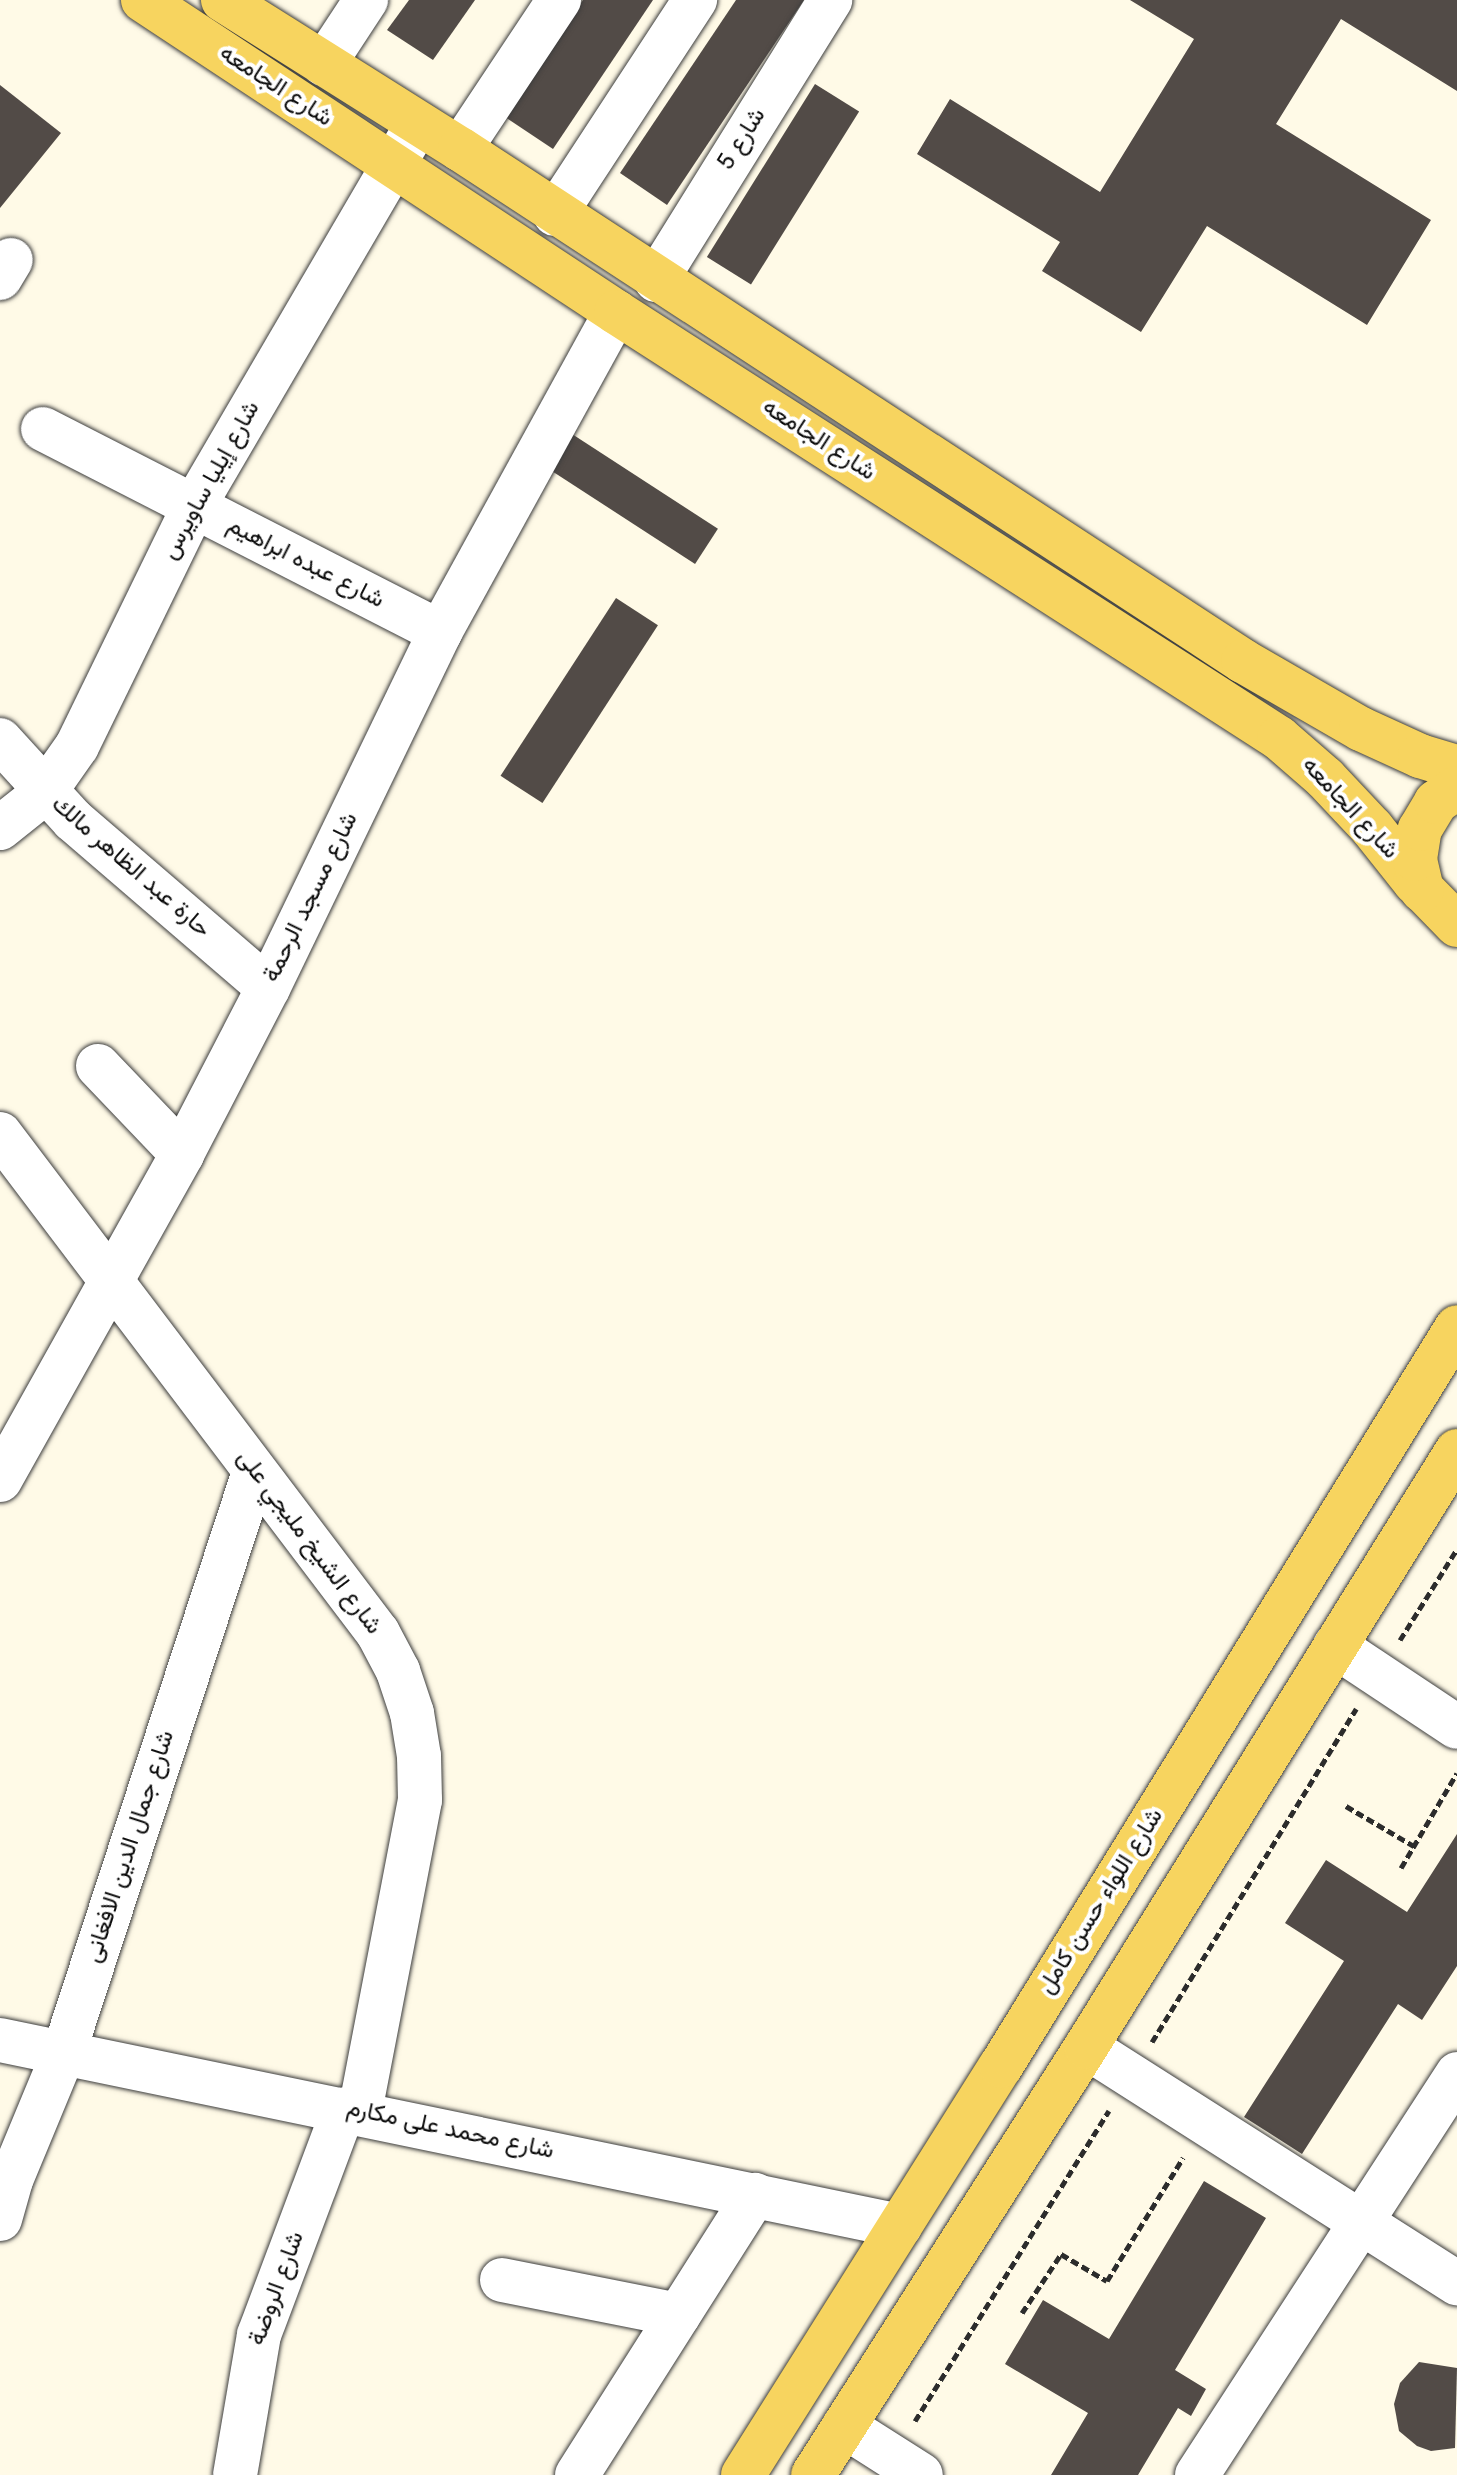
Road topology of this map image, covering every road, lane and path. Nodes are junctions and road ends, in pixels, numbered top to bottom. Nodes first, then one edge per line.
1 (143, 0) edge
2 (223, 0) edge
3 (366, 0) edge
4 (559, 0) edge
5 (695, 0) edge
6 (830, 0) edge
7 (324, 64) junction
8 (417, 125) junction
9 (460, 149) junction
10 (396, 166) junction
11 (555, 214) junction
12 (656, 280) junction
13 (616, 312) junction
14 (43, 429) dead end
15 (193, 508) junction
16 (440, 632) junction
17 (1361, 729) junction
18 (0, 740) edge
19 (1457, 767) edge
20 (1325, 778) junction
21 (1457, 788) edge
22 (44, 793) junction
23 (0, 828) edge
24 (1422, 890) junction
25 (1457, 925) edge
26 (268, 988) junction
27 (98, 1066) dead end
28 (0, 1134) edge
29 (182, 1154) junction
30 (110, 1282) junction
31 (1457, 1327) edge
32 (1457, 1451) edge
33 (254, 1472) junction
34 (0, 1480) edge
35 (1457, 1549) edge
36 (1335, 1646) junction
37 (1377, 1675) junction
38 (1457, 1727) edge
39 (1457, 1773) edge
40 (1346, 1806) dead end
41 (1414, 1846) junction
42 (1401, 1868) dead end
43 (0, 2040) edge
44 (1086, 2047) junction
45 (64, 2052) junction
46 (1001, 2066) junction
47 (1457, 2074) edge
48 (1131, 2076) junction
49 (1056, 2095) junction
50 (352, 2111) junction
51 (1205, 2123) junction
52 (755, 2195) junction
53 (0, 2219) edge
54 (1361, 2222) junction
55 (900, 2226) junction
56 (502, 2280) dead end
57 (1457, 2283) edge
58 (1022, 2313) dead end
59 (679, 2315) junction
60 (844, 2426) junction
61 (769, 2435) junction
62 (907, 2466) edge
63 (817, 2469) edge
64 (235, 2475) edge
65 (577, 2475) edge
66 (743, 2475) edge
67 (1197, 2475) edge

1 - 10 main road, شارع الجامعه
2 - 7 main road, شارع الجامعه
3 - 7 street
4 - 9 street
5 - 11 street
6 - 12 street, شارع 5
7 - 8 main road, شارع الجامعه
8 - 9 main road, شارع الجامعه
8 - 10 street, شارع إيليا ساويرس
9 - 11 main road, شارع الجامعه
10 - 13 main road, شارع الجامعه
10 - 15 street, شارع إيليا ساويرس
11 - 12 main road, شارع الجامعه
12 - 17 main road, شارع الجامعه
13 - 16 street, شارع مسجد الرحمة
13 - 20 main road, شارع الجامعه
14 - 15 street, شارع عبده ابراهيم
15 - 16 street, شارع عبده ابراهيم
15 - 22 street, شارع إيليا ساويرس
16 - 26 street, شارع مسجد الرحمة
17 - 19 main road, شارع الجامعه
17 - 20 main road
18 - 22 street, حارة عبد الظاهر مالك
20 - 24 main road, شارع الجامعه
21 - 24 main road
22 - 23 street, شارع إيليا ساويرس
22 - 26 street, حارة عبد الظاهر مالك
24 - 25 main road, شارع الجامعه
26 - 29 street, شارع مسجد الرحمة
27 - 29 street
28 - 30 street, شارع الشيخ مليجي على
29 - 30 street, شارع مسجد الرحمة
30 - 33 street, شارع الشيخ مليجي على
30 - 34 street, شارع مسجد الرحمة
31 - 46 main road, شارع اللواء حسن كامل
32 - 36 main road
33 - 45 street, شارع جمال الدين الافغانى
33 - 50 street, شارع الشيخ مليجي على
35 - 37 path
36 - 37 street
36 - 44 main road
37 - 38 street
37 - 48 path
39 - 41 path
40 - 41 path
41 - 42 path
43 - 45 street, شارع محمد على مكارم
44 - 48 street
44 - 49 main road
45 - 50 street, شارع محمد على مكارم
45 - 53 street, شارع جمال الدين الافغانى
46 - 49 main road
46 - 55 main road, شارع اللواء حسن كامل
47 - 54 street
48 - 51 street
48 - 62 path
49 - 60 main road
50 - 52 street, شارع محمد على مكارم
50 - 64 street, شارع الروضة
51 - 54 street
51 - 58 path
52 - 55 street, شارع محمد على مكارم
52 - 59 street
54 - 57 street
54 - 67 street
55 - 61 main road, شارع اللواء حسن كامل
56 - 59 street
59 - 65 street
60 - 62 street
60 - 63 main road
61 - 63 main road
61 - 66 main road, شارع اللواء حسن كامل

